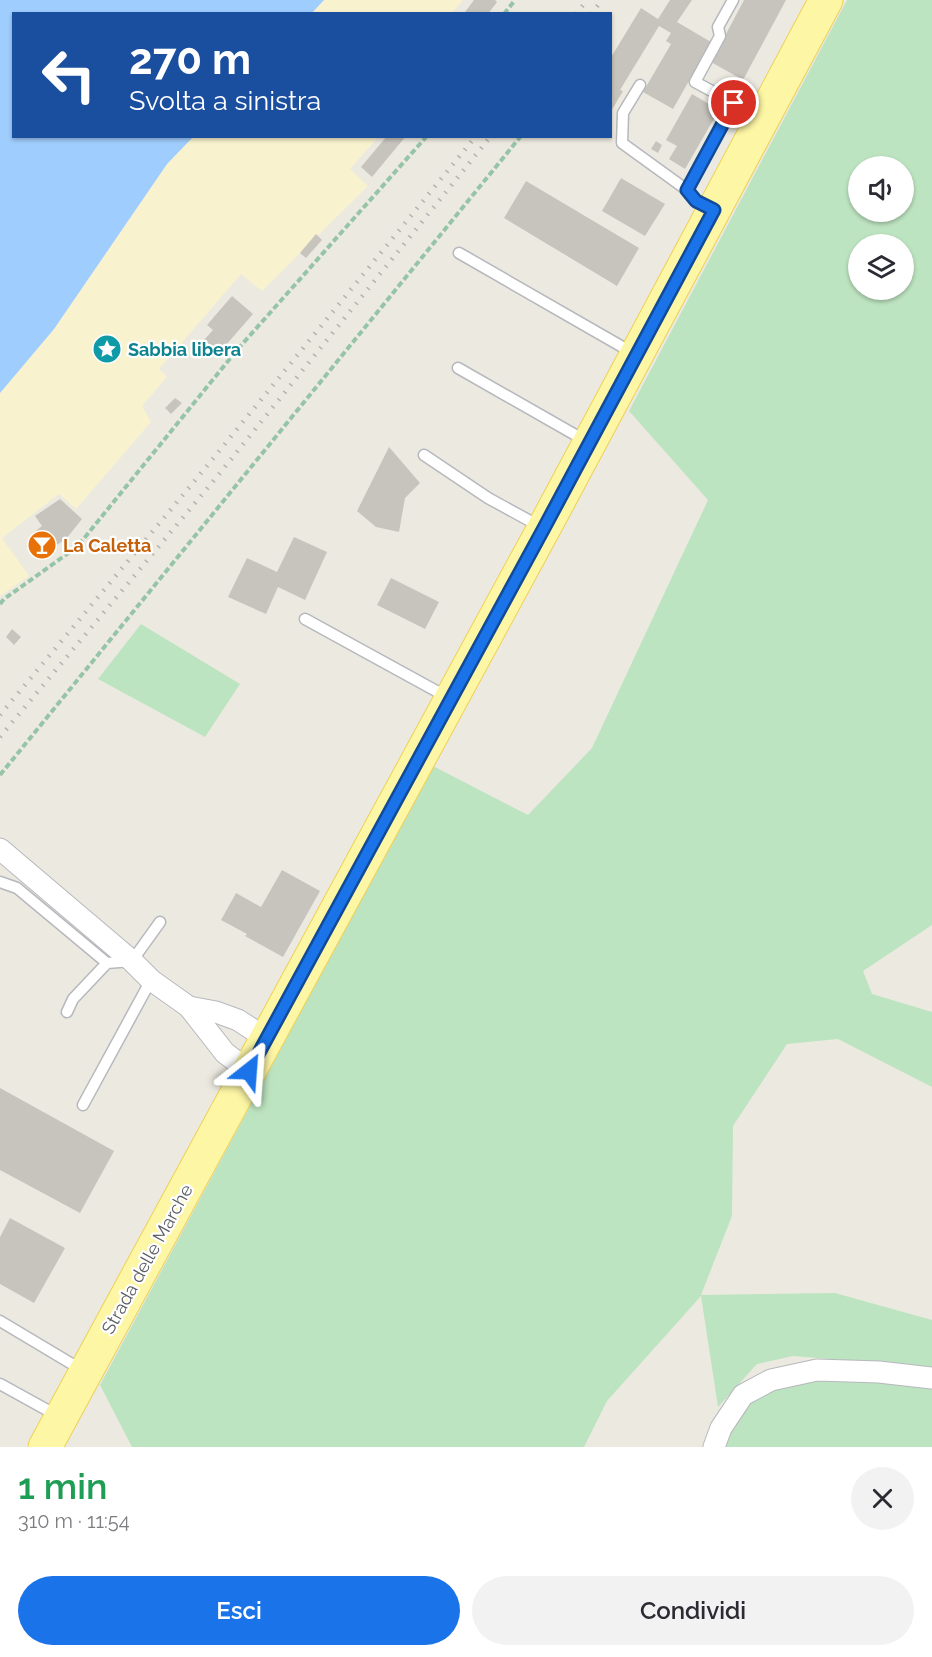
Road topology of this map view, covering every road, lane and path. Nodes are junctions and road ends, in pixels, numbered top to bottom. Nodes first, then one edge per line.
1 (733, 0) edge
2 (826, 0) edge
3 (640, 85) dead end
4 (425, 138) edge
5 (519, 138) edge
6 (687, 190) junction
7 (714, 210) junction
8 (459, 253) dead end
9 (636, 355) junction
10 (458, 368) dead end
11 (589, 443) junction
12 (424, 455) dead end
13 (544, 528) junction
14 (0, 604) edge
15 (305, 619) dead end
16 (451, 699) junction
17 (0, 775) edge
18 (0, 849) edge
19 (0, 882) edge
20 (160, 922) dead end
21 (132, 961) junction
22 (107, 963) junction
23 (151, 980) junction
24 (189, 1006) junction
25 (66, 1012) dead end
26 (267, 1039) junction
27 (249, 1071) junction
28 (83, 1105) dead end
29 (0, 1321) edge
30 (86, 1372) junction
31 (932, 1378) edge
32 (0, 1384) edge
33 (61, 1418) junction
34 (45, 1447) edge
35 (714, 1447) edge

1 - 6 lane
2 - 7 main road, Strada delle Marche
3 - 6 lane
4 - 14 path
5 - 17 path
6 - 7 lane
7 - 9 main road, Strada delle Marche
8 - 9 lane
9 - 11 main road, Strada delle Marche
10 - 11 lane
11 - 13 main road, Strada delle Marche
12 - 13 lane
13 - 16 main road, Strada delle Marche
15 - 16 lane
16 - 26 main road, Strada delle Marche
18 - 21 street
19 - 22 lane
20 - 21 lane
21 - 22 lane
21 - 23 street
22 - 25 lane
23 - 24 street
23 - 28 lane
24 - 26 street
24 - 27 street
26 - 27 main road, Strada delle Marche
27 - 30 main road, Strada delle Marche
29 - 30 lane
30 - 33 main road, Strada delle Marche
31 - 35 street
32 - 33 lane
33 - 34 main road, Strada delle Marche

